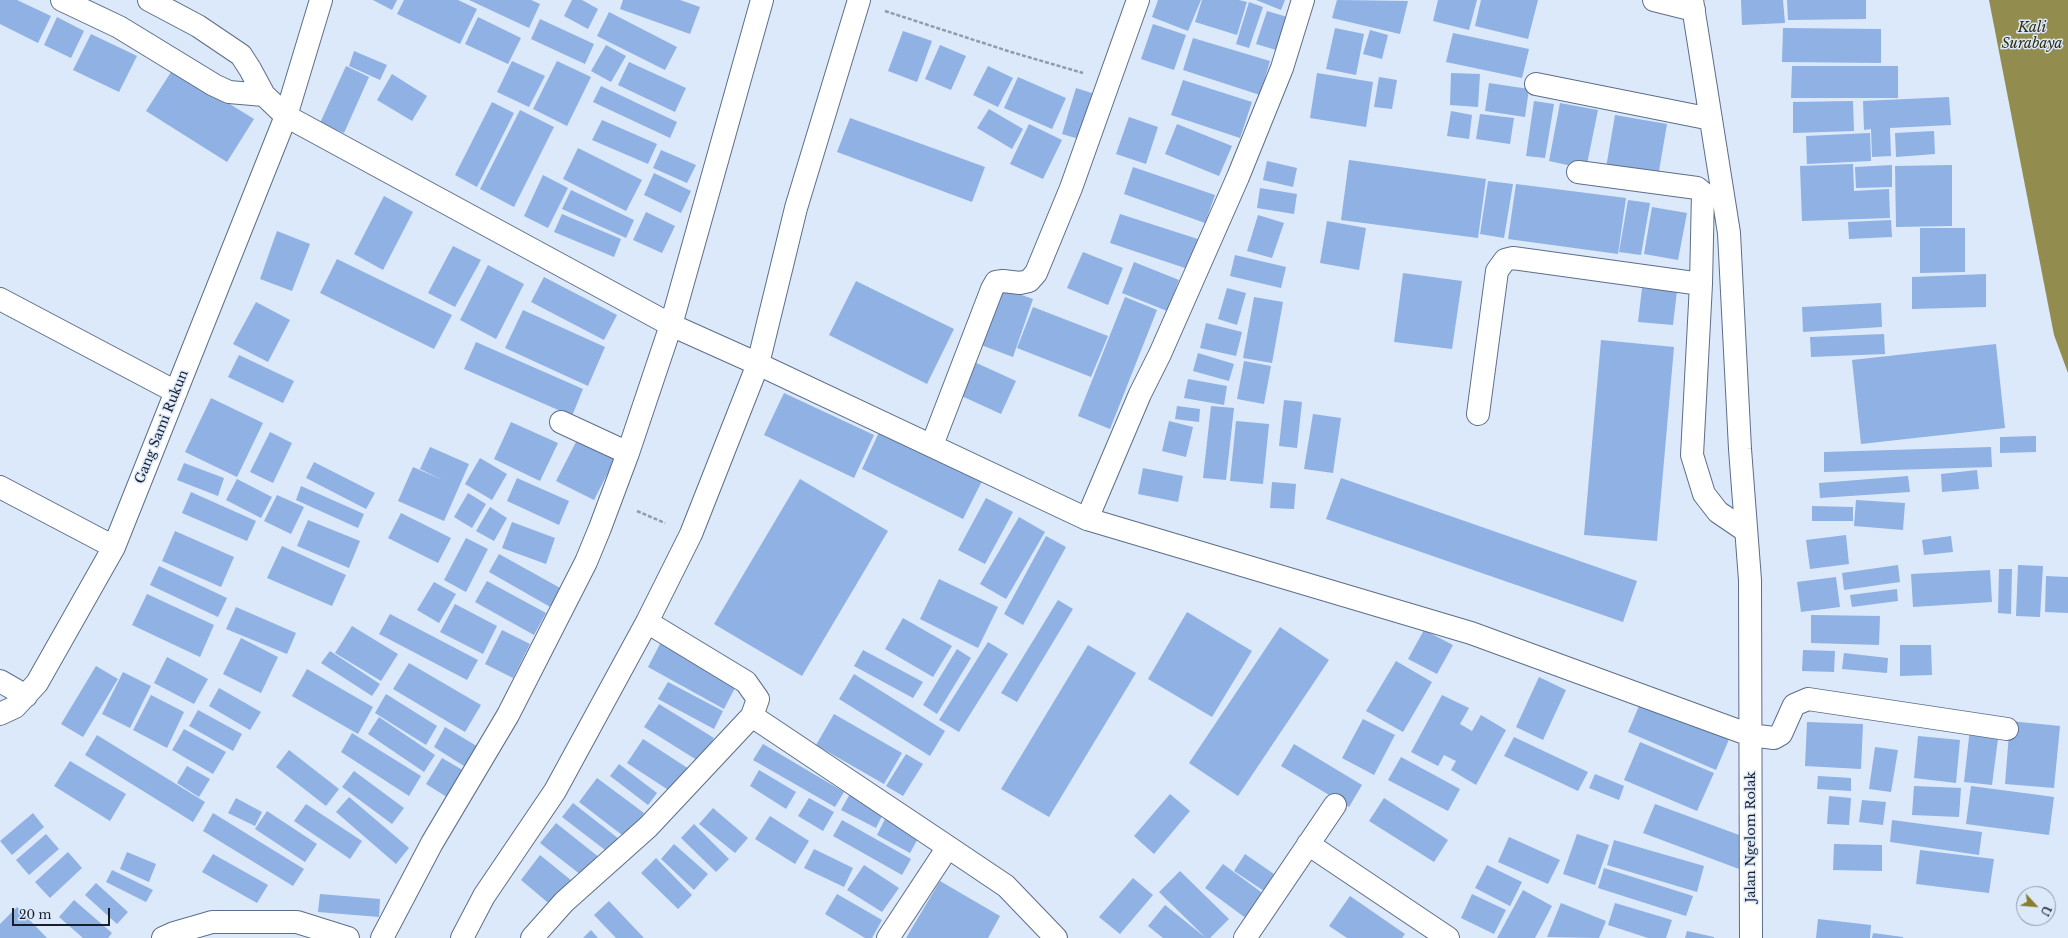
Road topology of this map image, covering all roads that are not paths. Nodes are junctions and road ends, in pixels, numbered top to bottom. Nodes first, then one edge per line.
1 (62, 0) edge
2 (149, 0) edge
3 (321, 0) edge
4 (762, 0) edge
5 (1138, 0) edge
6 (1303, 0) edge
7 (1654, 0) edge
8 (858, 1) edge
9 (1693, 5) edge
10 (1536, 84) dead end
11 (264, 96) junction
12 (286, 116) junction
13 (1711, 119) junction
14 (1578, 172) dead end
15 (1701, 284) junction
16 (0, 299) edge
17 (676, 327) junction
18 (758, 364) junction
19 (176, 392) junction
20 (1478, 414) dead end
21 (560, 422) dead end
22 (932, 446) junction
23 (628, 453) junction
24 (0, 487) edge
25 (1087, 519) junction
26 (1746, 531) junction
27 (114, 547) junction
28 (647, 622) junction
29 (0, 681) edge
30 (26, 696) junction
31 (0, 714) edge
32 (752, 716) junction
33 (2007, 729) dead end
34 (1750, 735) junction
35 (1335, 805) dead end
36 (1308, 844) junction
37 (948, 847) junction
38 (163, 938) edge
39 (348, 938) edge
40 (382, 938) edge
41 (462, 938) edge
42 (532, 938) edge
43 (888, 938) edge
44 (1056, 938) edge
45 (1244, 938) edge
46 (1448, 938) edge
47 (1751, 938) edge

1 - 11 street
2 - 11 street
3 - 12 street, Gang Sami Rukun
4 - 17 street
5 - 22 street
6 - 25 street
7 - 9 street
8 - 18 street
9 - 13 street, Jalan Ngelom Rolak
10 - 13 street
11 - 12 street
12 - 17 street
12 - 19 street, Gang Sami Rukun
13 - 26 street, Jalan Ngelom Rolak
14 - 15 street
15 - 20 street
15 - 26 street
16 - 19 street
17 - 18 street
17 - 23 street
18 - 22 street
18 - 28 street
19 - 27 street, Gang Sami Rukun
21 - 23 street
22 - 25 street
23 - 40 street
24 - 27 street
25 - 34 street
26 - 34 street, Jalan Ngelom Rolak
27 - 30 street, Gang Sami Rukun
28 - 32 street
28 - 41 street
29 - 30 street
30 - 31 street, Gang Sami Rukun
32 - 37 street
32 - 42 street
33 - 34 street
34 - 47 street, Jalan Ngelom Rolak
35 - 36 street
36 - 45 street
36 - 46 street
37 - 43 street
37 - 44 street
38 - 39 street

